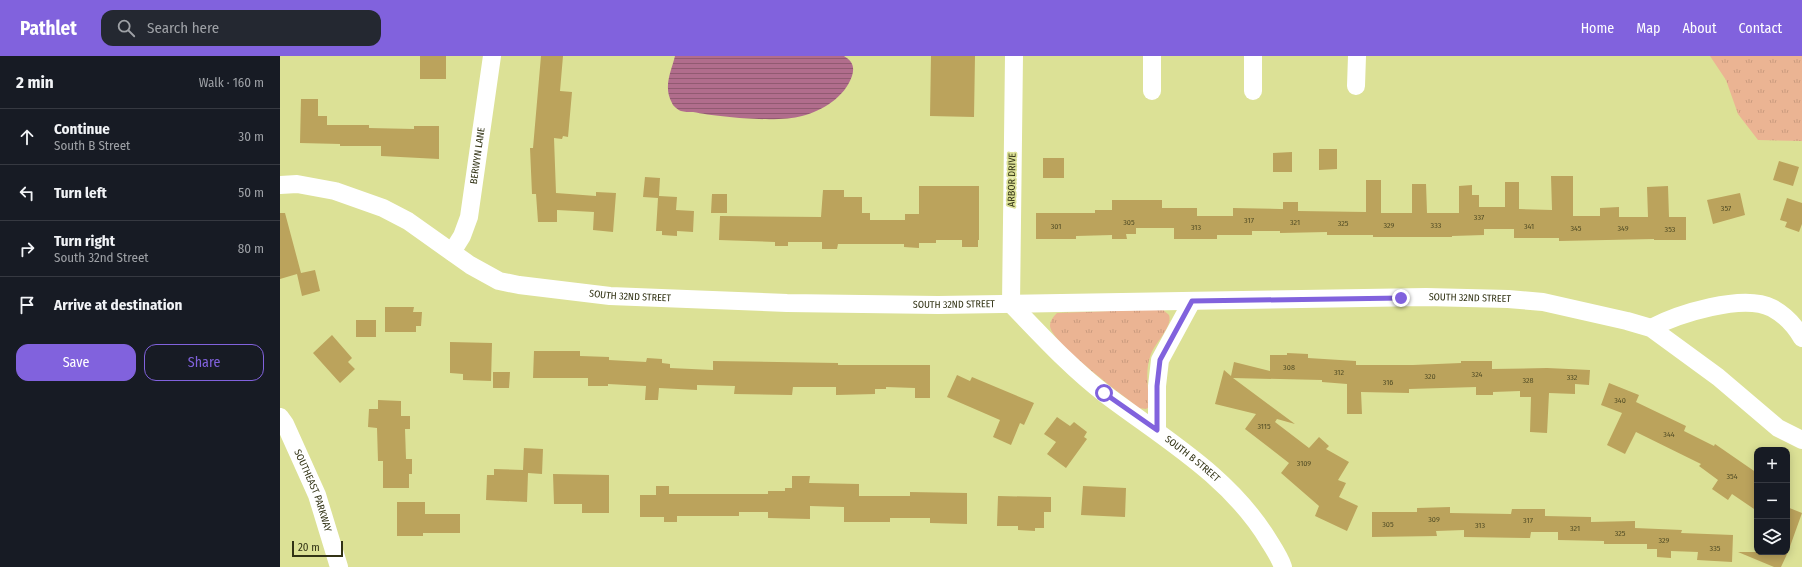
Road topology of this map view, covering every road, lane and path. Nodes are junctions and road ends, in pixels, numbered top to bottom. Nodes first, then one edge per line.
1 (492, 56) edge
2 (1014, 56) edge
3 (1152, 56) edge
4 (1253, 56) edge
5 (1356, 56) edge
6 (1356, 86) dead end
7 (1152, 91) dead end
8 (1253, 91) dead end
9 (280, 185) edge
10 (452, 252) junction
11 (1192, 301) junction
12 (1011, 304) junction
13 (1651, 328) junction
14 (1802, 338) edge
15 (280, 417) edge
16 (1157, 430) junction
17 (1802, 440) edge
18 (339, 567) edge
19 (1283, 567) edge

1 - 10 street, BERWYN LANE
2 - 12 street, ARBOR DRIVE
3 - 7 street
4 - 8 street
5 - 6 street
9 - 10 street, SOUTH 32ND STREET
10 - 12 street, SOUTH 32ND STREET
11 - 12 street, SOUTH 32ND STREET
11 - 13 street, SOUTH 32ND STREET
11 - 16 street
12 - 16 street, SOUTH B STREET
13 - 14 street
13 - 17 street, SOUTH 32ND STREET
15 - 18 street, SOUTHEAST PARKWAY
16 - 19 street, SOUTH B STREET

